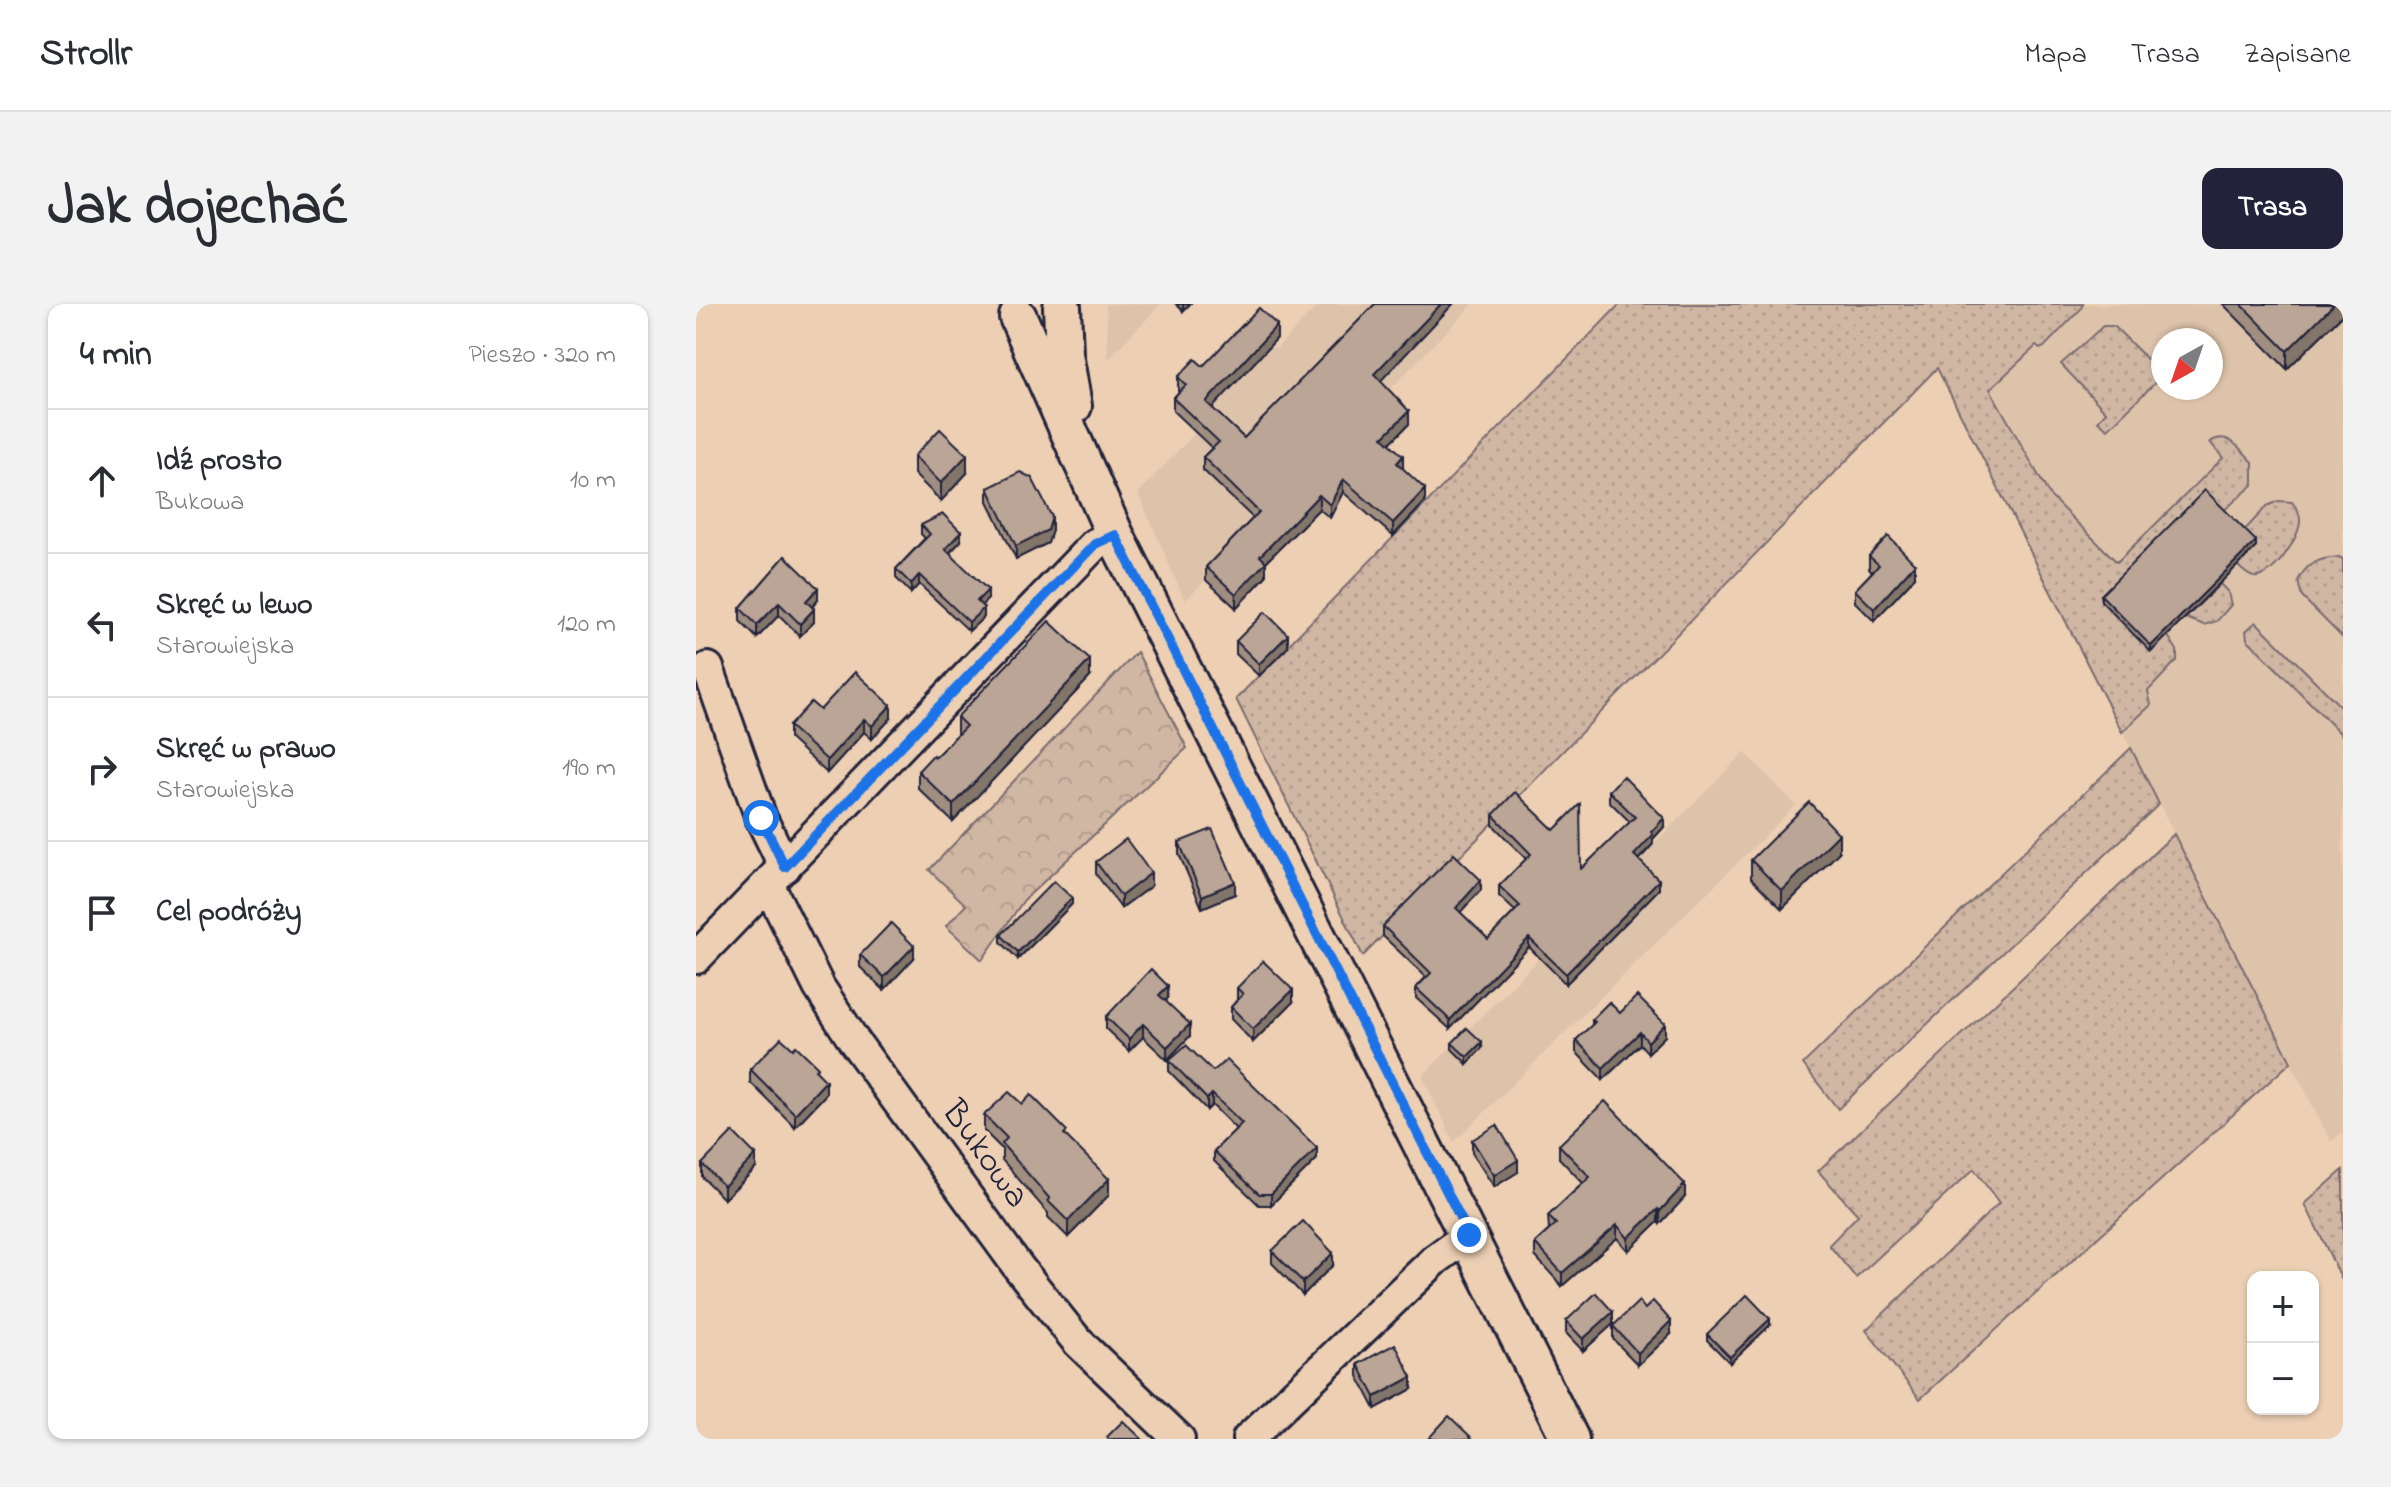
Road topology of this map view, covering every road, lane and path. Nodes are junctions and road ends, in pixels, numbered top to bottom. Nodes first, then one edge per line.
1 (1064, 305) edge
2 (1008, 310) edge
3 (1081, 455) junction
4 (1115, 535) junction
5 (708, 668) dead end
6 (776, 875) junction
7 (696, 958) edge
8 (1469, 1235) junction
9 (1179, 1439) edge
10 (1248, 1439) edge
11 (1570, 1439) edge

1 - 2 street
1 - 3 street
2 - 3 street
3 - 4 street
4 - 6 street
4 - 8 street
5 - 6 street, Bukowa
6 - 7 street
6 - 9 street, Bukowa
8 - 10 street
8 - 11 street

